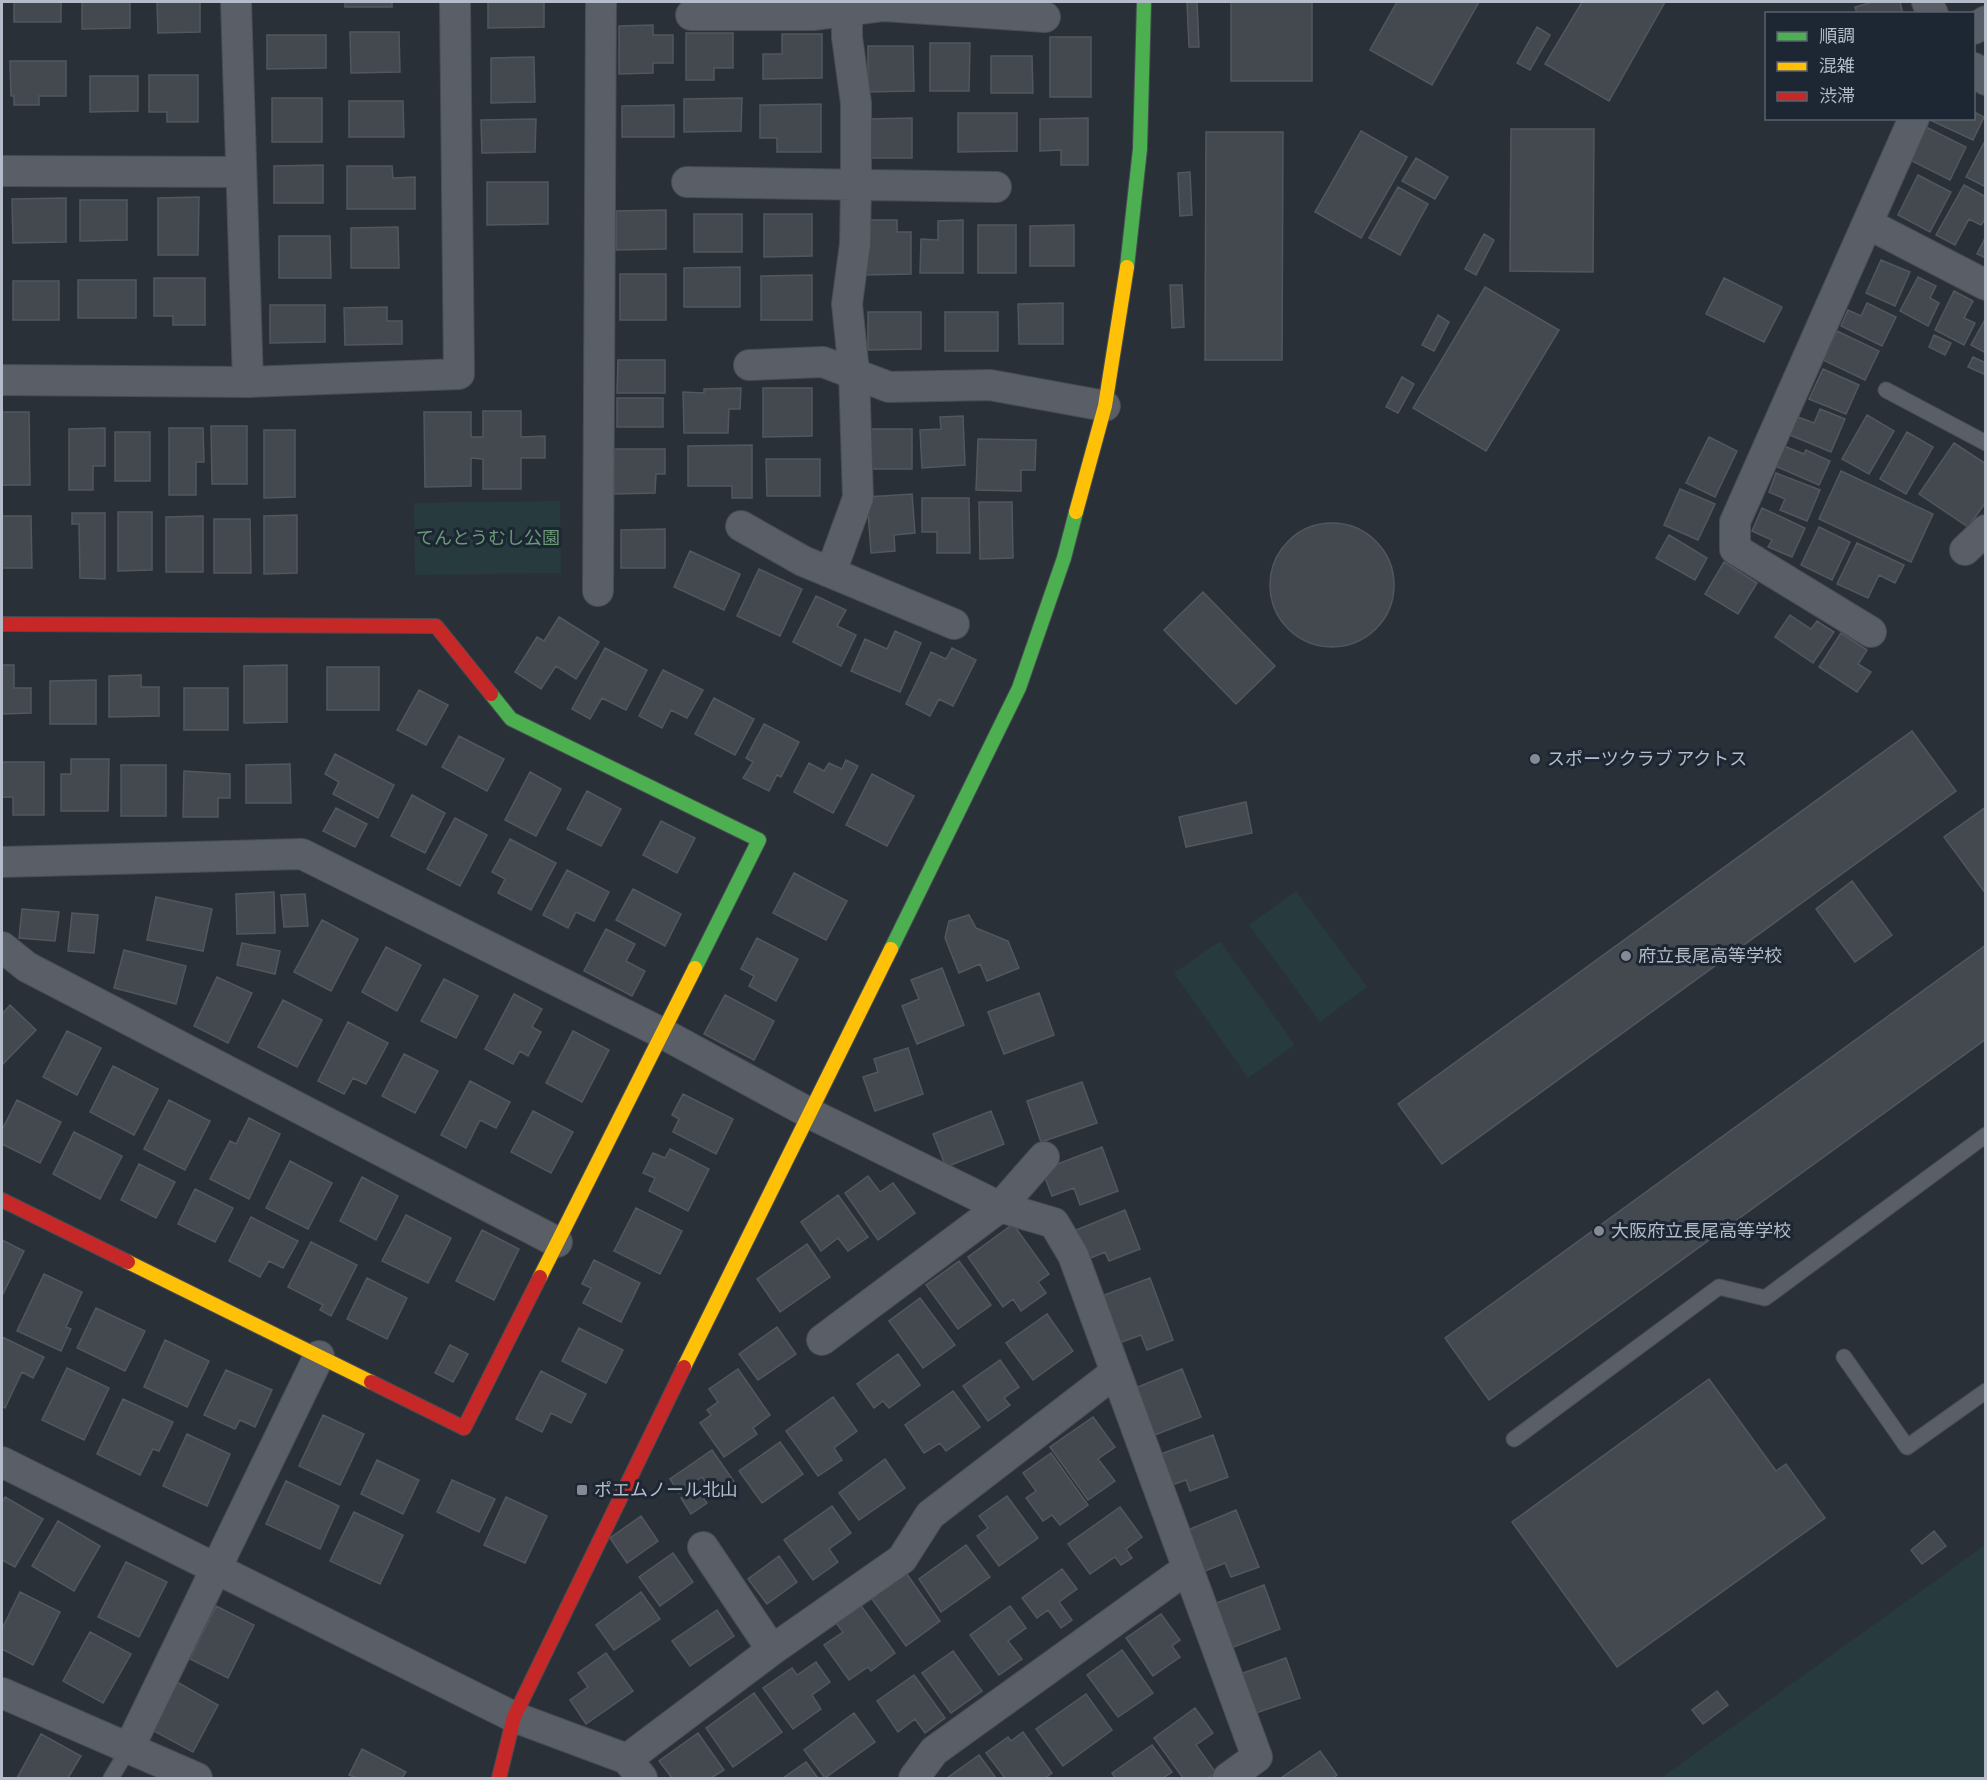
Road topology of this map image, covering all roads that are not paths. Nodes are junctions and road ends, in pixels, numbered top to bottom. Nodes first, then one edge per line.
1 (236, 2) edge
2 (455, 2) edge
3 (601, 2) edge
4 (1144, 2) edge
5 (847, 6) edge
6 (691, 15) dead end
7 (1045, 17) dead end
8 (1975, 69) edge
9 (1986, 80) edge
10 (1913, 120) edge
11 (2, 171) edge
12 (240, 172) junction
13 (687, 182) dead end
14 (856, 184) junction
15 (996, 187) dead end
16 (1868, 224) junction
17 (1986, 285) edge
18 (749, 365) dead end
19 (854, 372) junction
20 (2, 380) edge
21 (248, 382) junction
22 (1886, 390) dead end
23 (1106, 406) junction
24 (1986, 443) edge
25 (741, 526) dead end
26 (831, 572) junction
27 (598, 591) dead end
28 (2, 624) edge
29 (954, 624) dead end
30 (1871, 632) dead end
31 (2, 862) edge
32 (2, 947) edge
33 (662, 1033) junction
34 (812, 1114) junction
35 (1986, 1135) edge
36 (1044, 1157) dead end
37 (2, 1200) edge
38 (1000, 1207) junction
39 (557, 1242) junction
40 (822, 1340) dead end
41 (319, 1356) junction
42 (1844, 1357) dead end
43 (1116, 1372) junction
44 (1986, 1391) edge
45 (1514, 1439) dead end
46 (2, 1462) edge
47 (703, 1547) dead end
48 (215, 1568) junction
49 (1188, 1568) junction
50 (772, 1650) junction
51 (2, 1693) edge
52 (514, 1717) junction
53 (129, 1748) junction
54 (634, 1769) edge
55 (111, 1779) edge
56 (197, 1779) edge
57 (499, 1779) edge
58 (914, 1779) edge
59 (1228, 1779) edge

1 - 12 street
2 - 21 street
3 - 27 street
4 - 23 street
5 - 6 street
5 - 7 street
5 - 14 street
8 - 9 street
10 - 16 street
11 - 12 street
12 - 21 street
13 - 14 street
14 - 15 street
14 - 19 street
16 - 17 street
16 - 30 street
18 - 19 street
19 - 23 street
19 - 26 street
20 - 21 street
22 - 24 lane
23 - 34 street
25 - 26 street
26 - 29 street
28 - 33 street
31 - 33 street
32 - 39 street
33 - 34 street
33 - 39 street
34 - 38 street
34 - 52 street
35 - 45 lane
36 - 38 street
37 - 41 street
38 - 40 street
38 - 43 street
39 - 41 street
41 - 48 street
42 - 44 lane
43 - 49 street
43 - 50 street
46 - 48 street
47 - 50 street
48 - 52 street
48 - 53 street
49 - 58 street
49 - 59 street
50 - 54 street
51 - 53 street
52 - 54 street
52 - 57 street
53 - 55 lane
53 - 56 street

